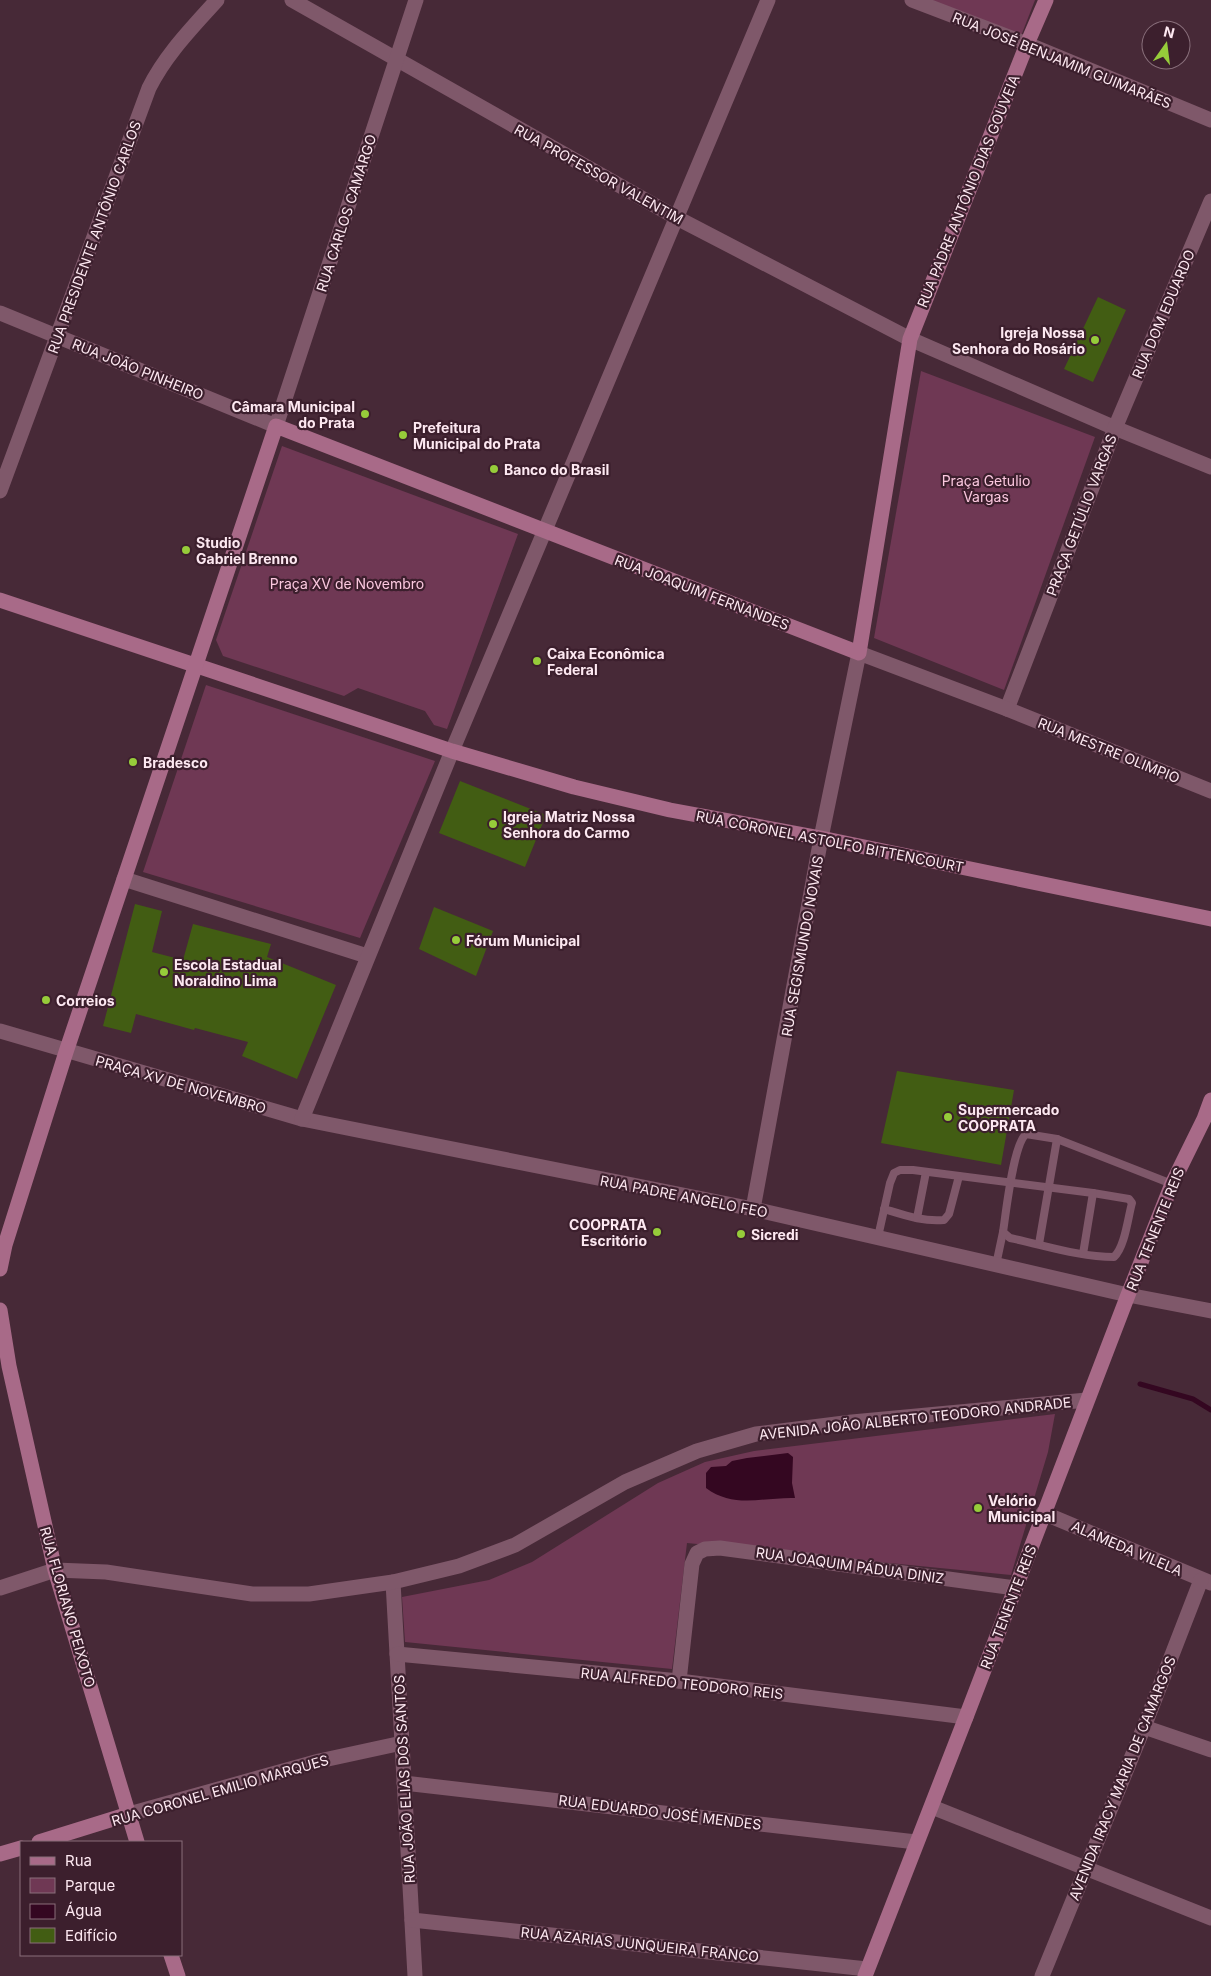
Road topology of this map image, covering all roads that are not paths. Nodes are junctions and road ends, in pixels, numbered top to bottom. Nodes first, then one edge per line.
1 (217, 0) edge
2 (292, 0) edge
3 (416, 0) edge
4 (768, 0) edge
5 (912, 0) edge
6 (1046, 0) edge
7 (1027, 44) junction
8 (396, 59) junction
9 (1211, 120) edge
10 (1211, 201) edge
11 (677, 218) junction
12 (0, 313) edge
13 (58, 336) junction
14 (910, 339) junction
15 (276, 426) junction
16 (1115, 428) junction
17 (1211, 467) edge
18 (0, 491) edge
19 (546, 531) junction
20 (0, 600) edge
21 (859, 653) junction
22 (195, 665) junction
23 (1007, 709) junction
24 (452, 751) junction
25 (1211, 791) edge
26 (821, 838) junction
27 (124, 879) junction
28 (1211, 919) edge
29 (367, 956) junction
30 (0, 1031) edge
31 (66, 1052) junction
32 (1211, 1100) edge
33 (302, 1119) junction
34 (1207, 1121) edge
35 (1057, 1139) junction
36 (926, 1172) junction
37 (959, 1176) junction
38 (1011, 1183) junction
39 (1172, 1184) junction
40 (1048, 1188) junction
41 (1093, 1193) junction
42 (753, 1209) junction
43 (884, 1209) junction
44 (917, 1218) junction
45 (1003, 1232) junction
46 (878, 1238) junction
47 (1039, 1244) junction
48 (1083, 1254) junction
49 (996, 1265) junction
50 (0, 1269) edge
51 (1128, 1295) junction
52 (0, 1310) edge
53 (1211, 1311) edge
54 (4, 1365) edge
55 (1087, 1400) junction
56 (1043, 1513) junction
57 (54, 1570) junction
58 (1206, 1581) edge
59 (393, 1582) junction
60 (0, 1588) edge
61 (1015, 1588) junction
62 (397, 1654) junction
63 (679, 1681) junction
64 (966, 1717) junction
65 (1144, 1727) junction
66 (402, 1743) junction
67 (1211, 1750) edge
68 (404, 1783) junction
69 (932, 1807) junction
70 (129, 1814) junction
71 (41, 1841) edge
72 (137, 1841) edge
73 (916, 1842) junction
74 (20, 1848) edge
75 (0, 1854) edge
76 (1085, 1868) junction
77 (1211, 1918) edge
78 (412, 1920) junction
79 (171, 1956) edge
80 (866, 1973) edge
81 (178, 1976) edge
82 (415, 1976) edge
83 (1042, 1976) edge

1 - 13 street, RUA PRESIDENTE ANTÔNIO CARLOS
2 - 8 street, RUA PROFESSOR VALENTIM
3 - 8 street, RUA CARLOS CAMARGO
4 - 11 street
5 - 7 street, RUA JOSÉ BENJAMIM GUIMARÃES
6 - 7 street, RUA PADRE ANTÔNIO DIAS GOUVEIA
7 - 9 street, RUA JOSÉ BENJAMIM GUIMARÃES
7 - 14 street, RUA PADRE ANTÔNIO DIAS GOUVEIA
8 - 11 street, RUA PROFESSOR VALENTIM
8 - 15 street, RUA CARLOS CAMARGO
10 - 16 street, RUA DOM EDUARDO
11 - 14 street, RUA PROFESSOR VALENTIM
11 - 19 street
12 - 13 street, RUA JOÃO PINHEIRO
13 - 15 street, RUA JOÃO PINHEIRO
13 - 18 street, RUA PRESIDENTE ANTÔNIO CARLOS
14 - 16 street, PRAÇA GETÚLIO VARGAS
14 - 21 street
15 - 19 street
15 - 22 street
16 - 17 street
16 - 23 street, PRAÇA GETÚLIO VARGAS
19 - 21 street, RUA JOAQUIM FERNANDES
19 - 24 street
20 - 22 street
21 - 23 street
21 - 26 street, RUA SEGISMUNDO NOVAIS
22 - 24 street
22 - 27 street
23 - 25 street, RUA MESTRE OLIMPIO
24 - 26 street, RUA CORONEL ASTOLFO BITTENCOURT
24 - 29 street
26 - 28 street, RUA CORONEL ASTOLFO BITTENCOURT
26 - 42 street, RUA SEGISMUNDO NOVAIS
27 - 29 street
27 - 31 street
29 - 33 street
30 - 31 street, PRAÇA XV DE NOVEMBRO
31 - 33 street, PRAÇA XV DE NOVEMBRO
31 - 50 street
32 - 34 street, RUA TENENTE REIS
33 - 42 street, RUA PADRE ANGELO FEO
34 - 39 street, RUA TENENTE REIS
35 - 38 lane
35 - 39 lane
35 - 40 lane
36 - 37 lane
36 - 43 lane
36 - 44 lane
37 - 38 lane
37 - 44 lane
38 - 40 lane
38 - 45 lane
39 - 51 street, RUA TENENTE REIS
40 - 41 lane
40 - 47 lane
41 - 48 lane
41 - 48 lane
42 - 46 street, RUA PADRE ANGELO FEO
43 - 44 lane
43 - 46 lane
45 - 47 lane
45 - 49 lane
46 - 49 street, RUA PADRE ANGELO FEO
47 - 48 lane
49 - 51 street, RUA PADRE ANGELO FEO
51 - 53 street, RUA PADRE ANGELO FEO
51 - 55 street, RUA TENENTE REIS
52 - 54 street, RUA FLORIANO PEIXOTO
54 - 57 street, RUA FLORIANO PEIXOTO
55 - 56 street, RUA TENENTE REIS
55 - 59 street, AVENIDA JOÃO ALBERTO TEODORO ANDRADE
56 - 58 street, ALAMEDA VILELA
56 - 61 street, RUA TENENTE REIS
57 - 59 street, AVENIDA JOÃO ALBERTO TEODORO ANDRADE
57 - 60 street, AVENIDA JOÃO ALBERTO TEODORO ANDRADE
57 - 70 street, RUA FLORIANO PEIXOTO
58 - 65 street, AVENIDA IRACY MARIA DE CAMARGOS
59 - 62 street, RUA JOÃO ELIAS DOS SANTOS
61 - 63 street, RUA JOAQUIM PÁDUA DINIZ
61 - 64 street, RUA TENENTE REIS
62 - 63 street, RUA ALFREDO TEODORO REIS
62 - 66 street, RUA JOÃO ELIAS DOS SANTOS
63 - 64 street, RUA ALFREDO TEODORO REIS
64 - 69 street, RUA TENENTE REIS
65 - 67 street
65 - 76 street, AVENIDA IRACY MARIA DE CAMARGOS
66 - 68 street, RUA JOÃO ELIAS DOS SANTOS
66 - 70 street, RUA CORONEL EMILIO MARQUES
68 - 73 street, RUA EDUARDO JOSÉ MENDES
68 - 78 street, RUA JOÃO ELIAS DOS SANTOS
69 - 73 street, RUA TENENTE REIS
69 - 76 street
70 - 71 street, RUA CORONEL EMILIO MARQUES
70 - 72 street, RUA FLORIANO PEIXOTO
73 - 80 street, RUA TENENTE REIS
74 - 75 street
76 - 77 street
76 - 83 street, AVENIDA IRACY MARIA DE CAMARGOS
78 - 80 street, RUA AZARIAS JUNQUEIRA FRANCO
78 - 82 street, RUA JOÃO ELIAS DOS SANTOS
79 - 81 street

